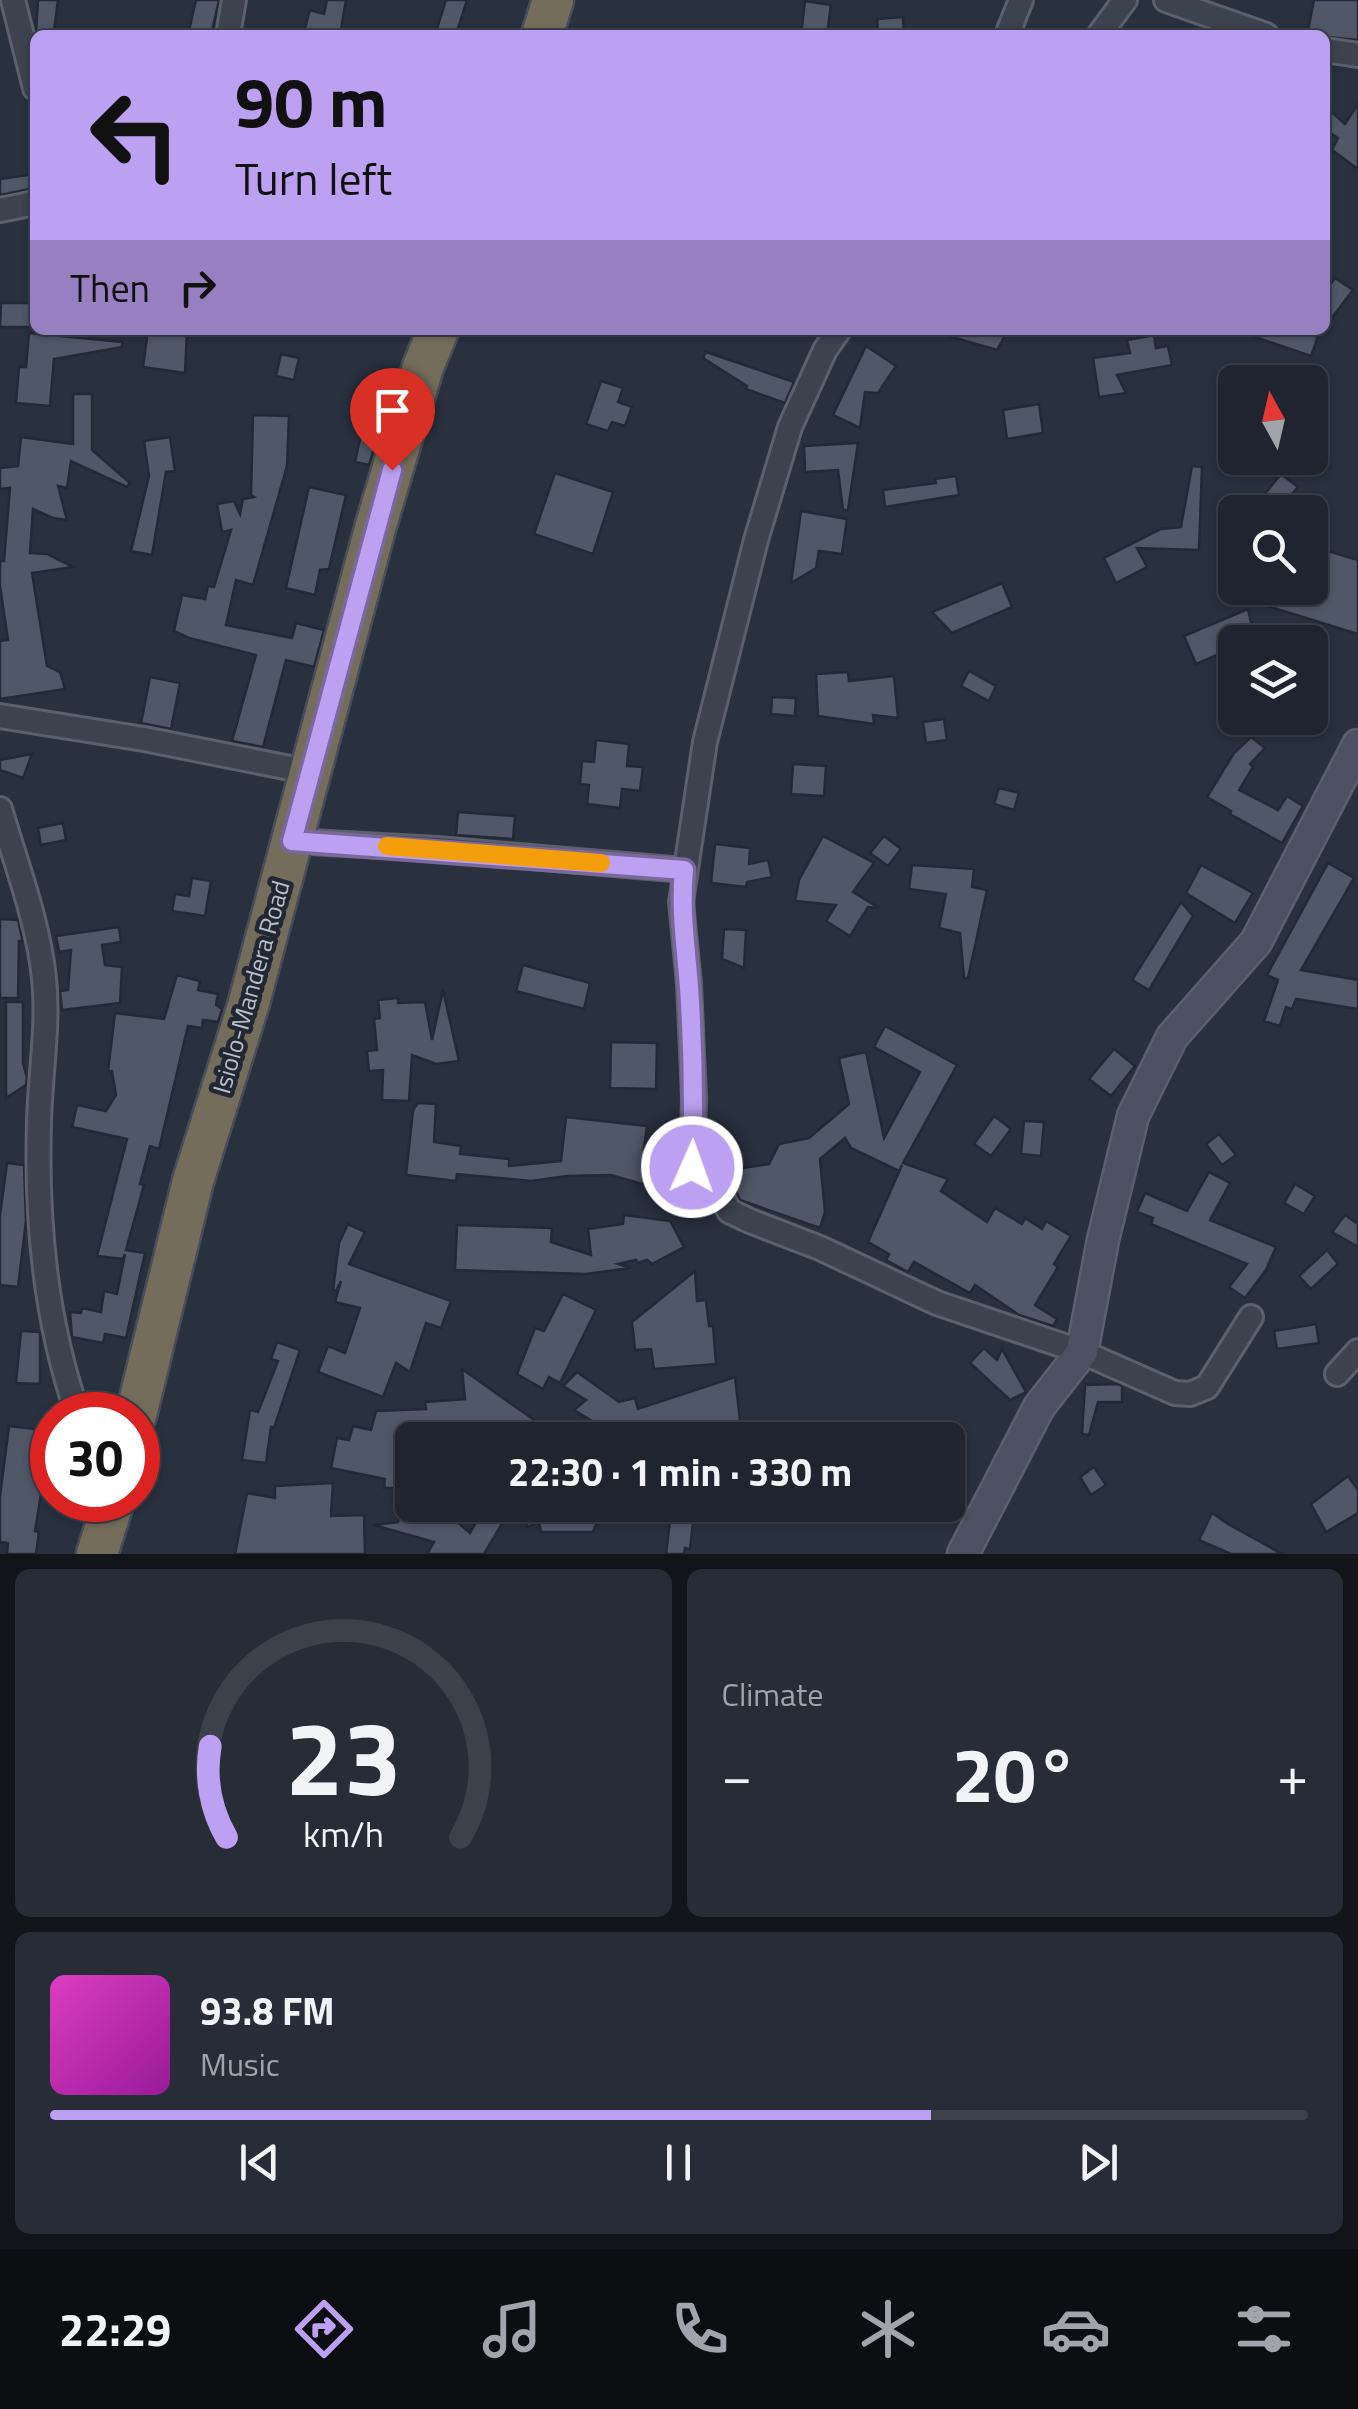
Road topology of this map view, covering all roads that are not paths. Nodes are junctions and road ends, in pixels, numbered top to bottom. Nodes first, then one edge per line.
1 (13, 0) edge
2 (234, 0) edge
3 (553, 0) edge
4 (1021, 0) edge
5 (1125, 0) edge
6 (1166, 0) edge
7 (229, 30) edge
8 (544, 30) edge
9 (1009, 30) edge
10 (1104, 30) edge
11 (1252, 30) edge
12 (1330, 51) edge
13 (1358, 56) edge
14 (30, 68) edge
15 (30, 204) edge
16 (0, 210) edge
17 (436, 335) edge
18 (836, 335) edge
19 (0, 716) edge
20 (1358, 744) edge
21 (310, 772) junction
22 (0, 809) edge
23 (292, 841) junction
24 (684, 870) junction
25 (1251, 1317) dead end
26 (1358, 1351) edge
27 (1082, 1352) junction
28 (1337, 1374) dead end
29 (70, 1392) edge
30 (142, 1392) edge
31 (105, 1522) edge
32 (96, 1554) edge
33 (963, 1554) edge

1 - 14 street
2 - 7 street
3 - 8 highway
4 - 9 street
5 - 10 street
6 - 11 street
12 - 13 street
15 - 16 street
17 - 21 highway, Isiolo-Mandera Road
18 - 24 street
19 - 21 street
20 - 27 street
21 - 23 highway, Isiolo-Mandera Road
22 - 29 street
23 - 24 street
23 - 30 highway, Isiolo-Mandera Road
24 - 27 street
25 - 27 street
26 - 28 street
27 - 33 street
31 - 32 highway

